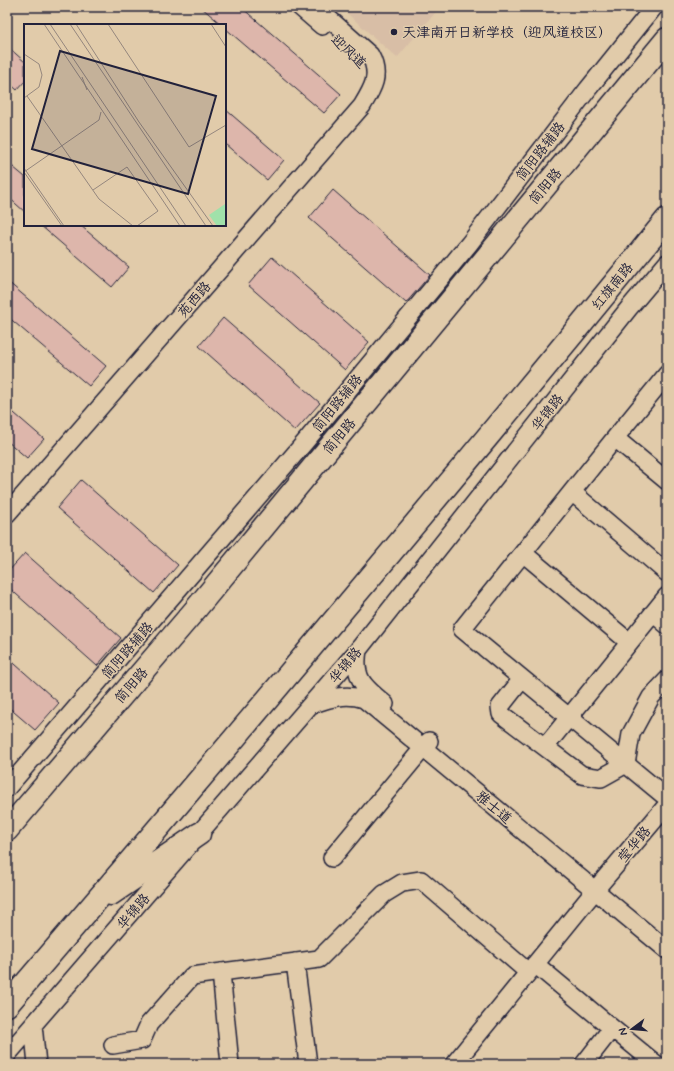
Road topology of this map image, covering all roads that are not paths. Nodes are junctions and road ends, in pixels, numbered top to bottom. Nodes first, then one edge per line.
1 (300, 7) edge
2 (316, 7) edge
3 (654, 7) edge
4 (667, 39) edge
5 (375, 80) junction
6 (667, 219) edge
7 (667, 263) edge
8 (667, 374) edge
9 (615, 438) junction
10 (305, 442) junction
11 (667, 482) edge
12 (572, 492) junction
13 (7, 514) edge
14 (523, 553) junction
15 (667, 572) edge
16 (667, 596) edge
17 (195, 610) junction
18 (653, 613) junction
19 (667, 625) edge
20 (629, 642) junction
21 (358, 650) junction
22 (522, 679) junction
23 (667, 680) edge
24 (311, 705) junction
25 (569, 718) junction
26 (426, 745) junction
27 (545, 747) junction
28 (626, 764) junction
29 (7, 788) edge
30 (667, 798) edge
31 (667, 805) edge
32 (7, 830) edge
33 (200, 834) junction
34 (332, 858) dead end
35 (598, 886) junction
36 (89, 910) junction
37 (667, 937) edge
38 (667, 950) edge
39 (295, 962) junction
40 (532, 968) junction
41 (221, 972) junction
42 (7, 1005) edge
43 (33, 1025) junction
44 (612, 1028) junction
45 (113, 1045) dead end
46 (7, 1055) edge
47 (37, 1064) edge
48 (230, 1064) edge
49 (308, 1064) edge
50 (454, 1064) edge
51 (584, 1064) edge
52 (656, 1064) edge

1 - 5 street, 迎风道
2 - 5 street, 迎风道
3 - 10 street, 简阳路辅路
4 - 17 highway, 简阳路
5 - 13 street, 苑西路
6 - 36 highway, 红旗南路
7 - 21 street, 华锦路
8 - 9 street
9 - 11 street
9 - 12 street
10 - 17 street
10 - 29 street, 简阳路辅路
12 - 14 street
12 - 15 street
14 - 20 street
14 - 22 street
16 - 18 street
17 - 32 highway, 简阳路
18 - 19 street
18 - 20 street
20 - 25 street
21 - 24 street, 华锦路
21 - 26 street, 雅士道
22 - 25 street
22 - 27 street
23 - 28 street
24 - 26 street, 雅士道
24 - 33 street, 华锦路
25 - 27 street
25 - 28 street
26 - 34 street
26 - 35 street, 雅士道
27 - 28 street
28 - 30 street
31 - 35 street, 莹华路
33 - 36 highway
33 - 43 street, 华锦路
35 - 37 street, 雅士道
35 - 38 street, 雅士道
35 - 40 street, 莹华路
36 - 42 highway
39 - 40 street
39 - 41 street
39 - 49 street
40 - 44 street
40 - 50 street, 莹华路
41 - 45 street
41 - 48 street
43 - 46 street, 华锦路
43 - 47 street
44 - 51 street
44 - 52 street

